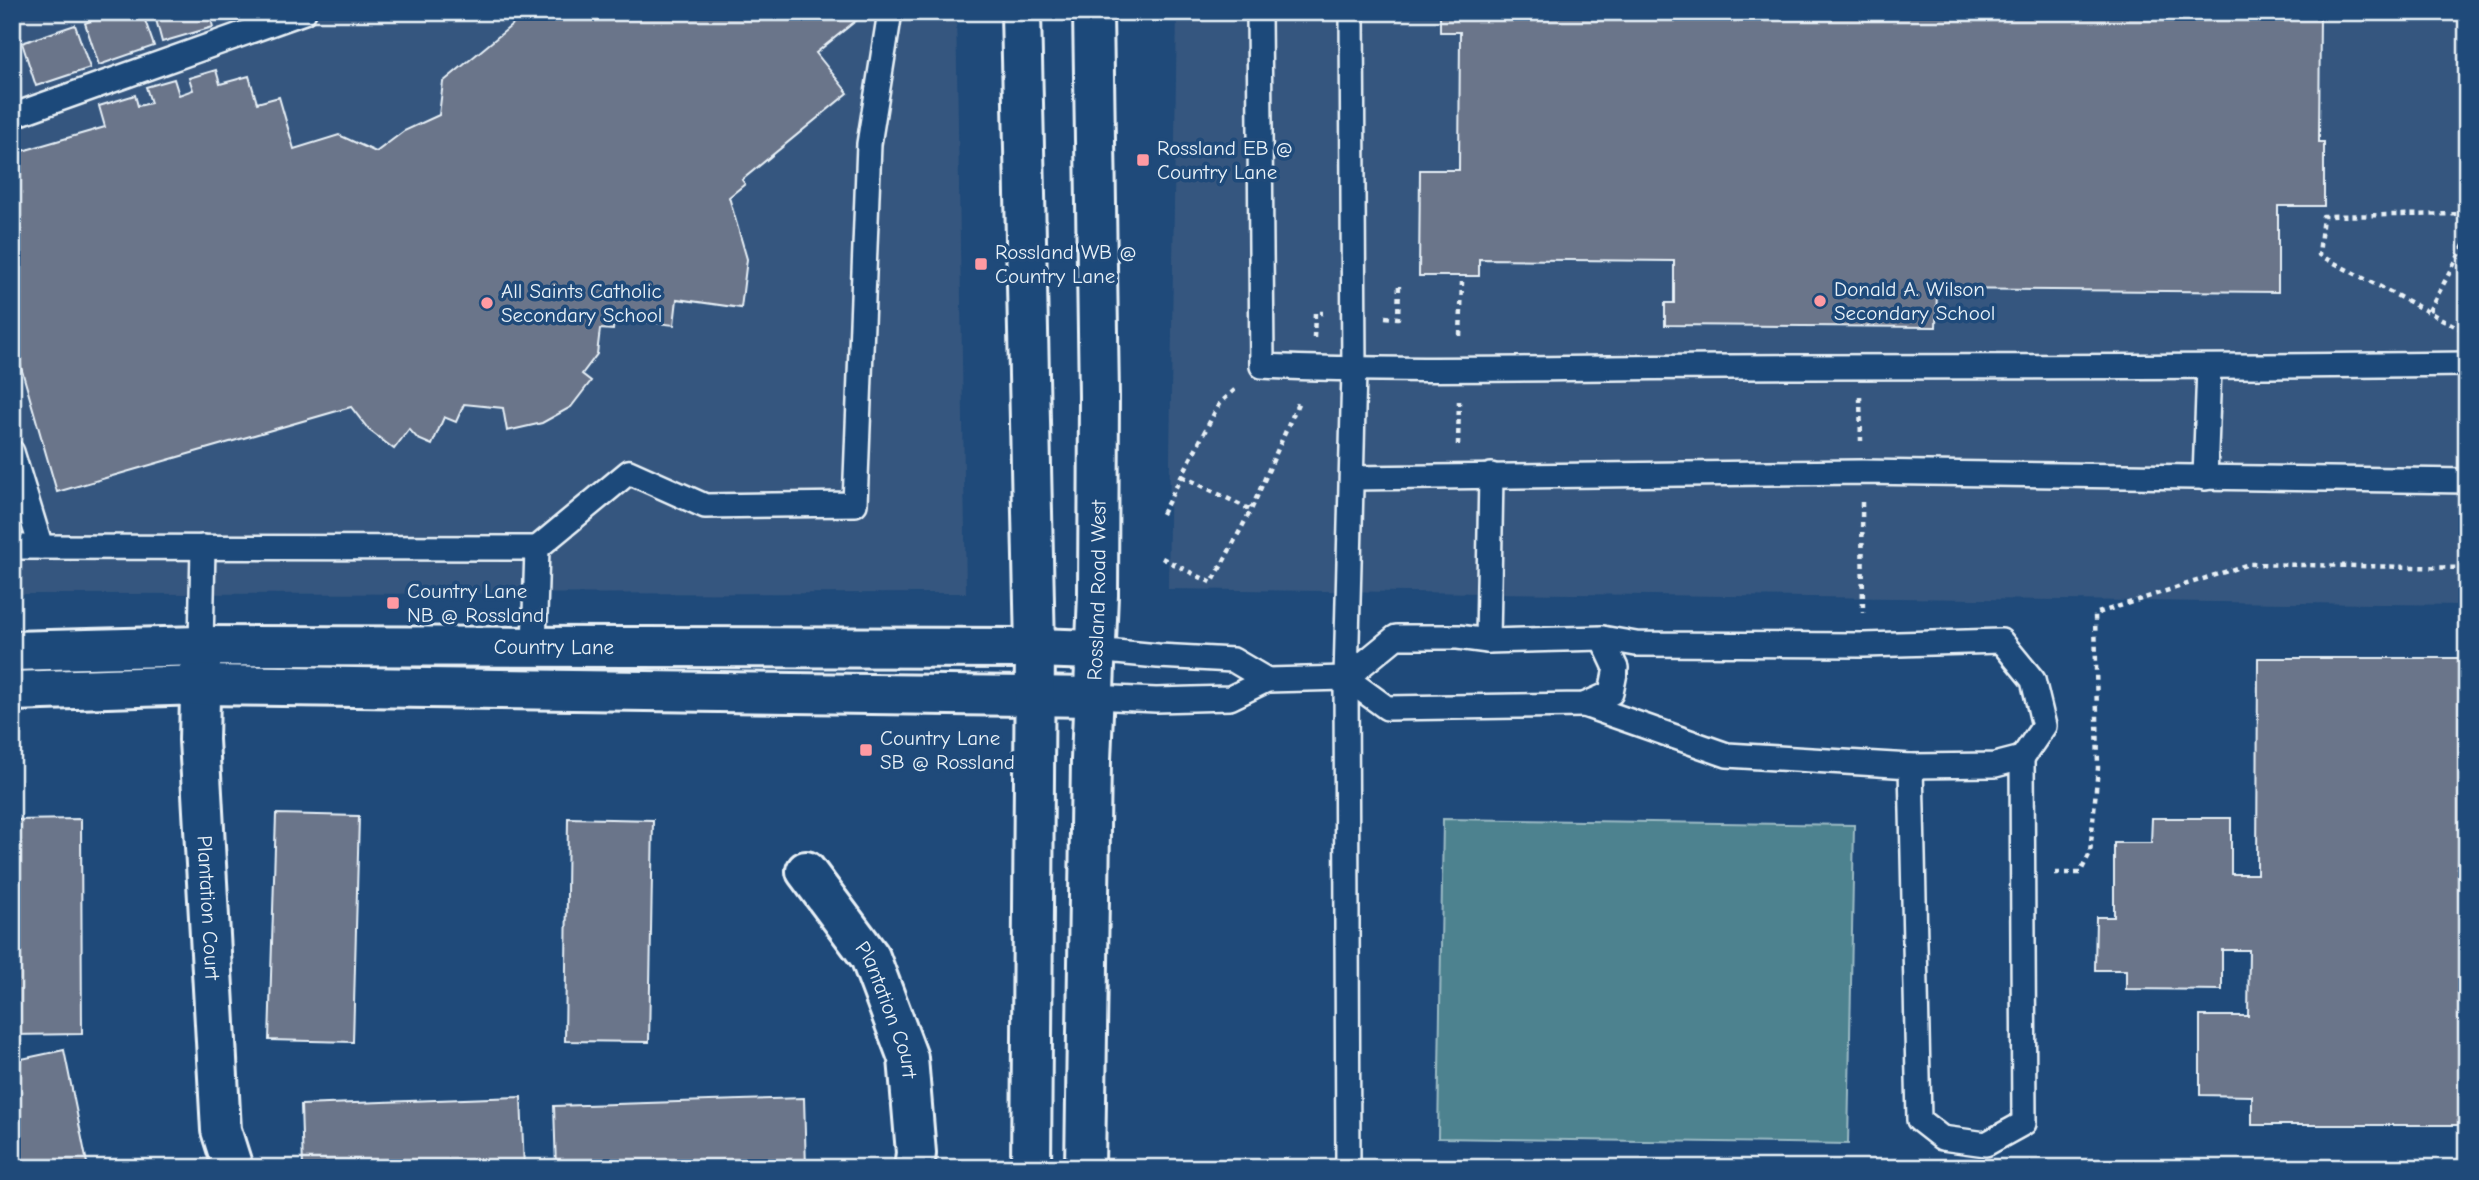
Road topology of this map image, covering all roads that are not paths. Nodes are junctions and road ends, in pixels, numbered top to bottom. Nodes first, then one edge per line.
1 (304, 12) edge
2 (890, 12) edge
3 (1021, 12) edge
4 (1093, 12) edge
5 (1258, 12) edge
6 (1352, 12) edge
7 (12, 116) edge
8 (2467, 364) edge
9 (2209, 368) junction
10 (1354, 371) junction
11 (12, 452) edge
12 (1491, 475) junction
13 (1352, 478) junction
14 (2205, 478) junction
15 (2467, 481) edge
16 (12, 547) edge
17 (41, 547) junction
18 (202, 547) junction
19 (537, 548) junction
20 (1602, 638) junction
21 (1488, 640) junction
22 (201, 646) junction
23 (534, 647) junction
24 (1035, 648) junction
25 (1095, 650) junction
26 (12, 651) edge
27 (1346, 678) junction
28 (1268, 680) junction
29 (201, 685) junction
30 (12, 691) edge
31 (1034, 696) junction
32 (1094, 697) junction
33 (1584, 705) junction
34 (2022, 758) junction
35 (1911, 766) junction
36 (806, 871) dead end
37 (233, 1168) edge
38 (914, 1168) edge
39 (1031, 1168) edge
40 (1085, 1168) edge
41 (1348, 1168) edge

1 - 7 lane
2 - 19 lane
3 - 24 street
4 - 25 street, Rossland Road West
5 - 10 lane
6 - 10 lane
8 - 9 lane
9 - 10 lane
9 - 14 lane
10 - 13 lane
11 - 17 lane
12 - 13 lane
12 - 14 lane
12 - 21 lane
13 - 27 lane
14 - 15 lane
16 - 17 lane
17 - 18 lane
18 - 19 lane
18 - 22 lane
19 - 23 lane
20 - 21 lane
20 - 33 lane
20 - 34 lane
21 - 27 lane
22 - 23 street, Country Lane
22 - 26 street, Country Lane
22 - 29 street, Plantation Court
23 - 24 street, Country Lane
24 - 25 street, Country Lane
24 - 31 street
25 - 28 lane
25 - 32 street, Rossland Road West
27 - 28 lane
27 - 33 lane
27 - 41 lane
28 - 32 lane
29 - 30 street, Country Lane
29 - 31 street, Country Lane
29 - 37 street, Plantation Court
31 - 32 street, Country Lane
31 - 39 street
32 - 40 street, Rossland Road West
33 - 35 lane
34 - 35 lane
34 - 35 lane
36 - 38 street, Plantation Court

